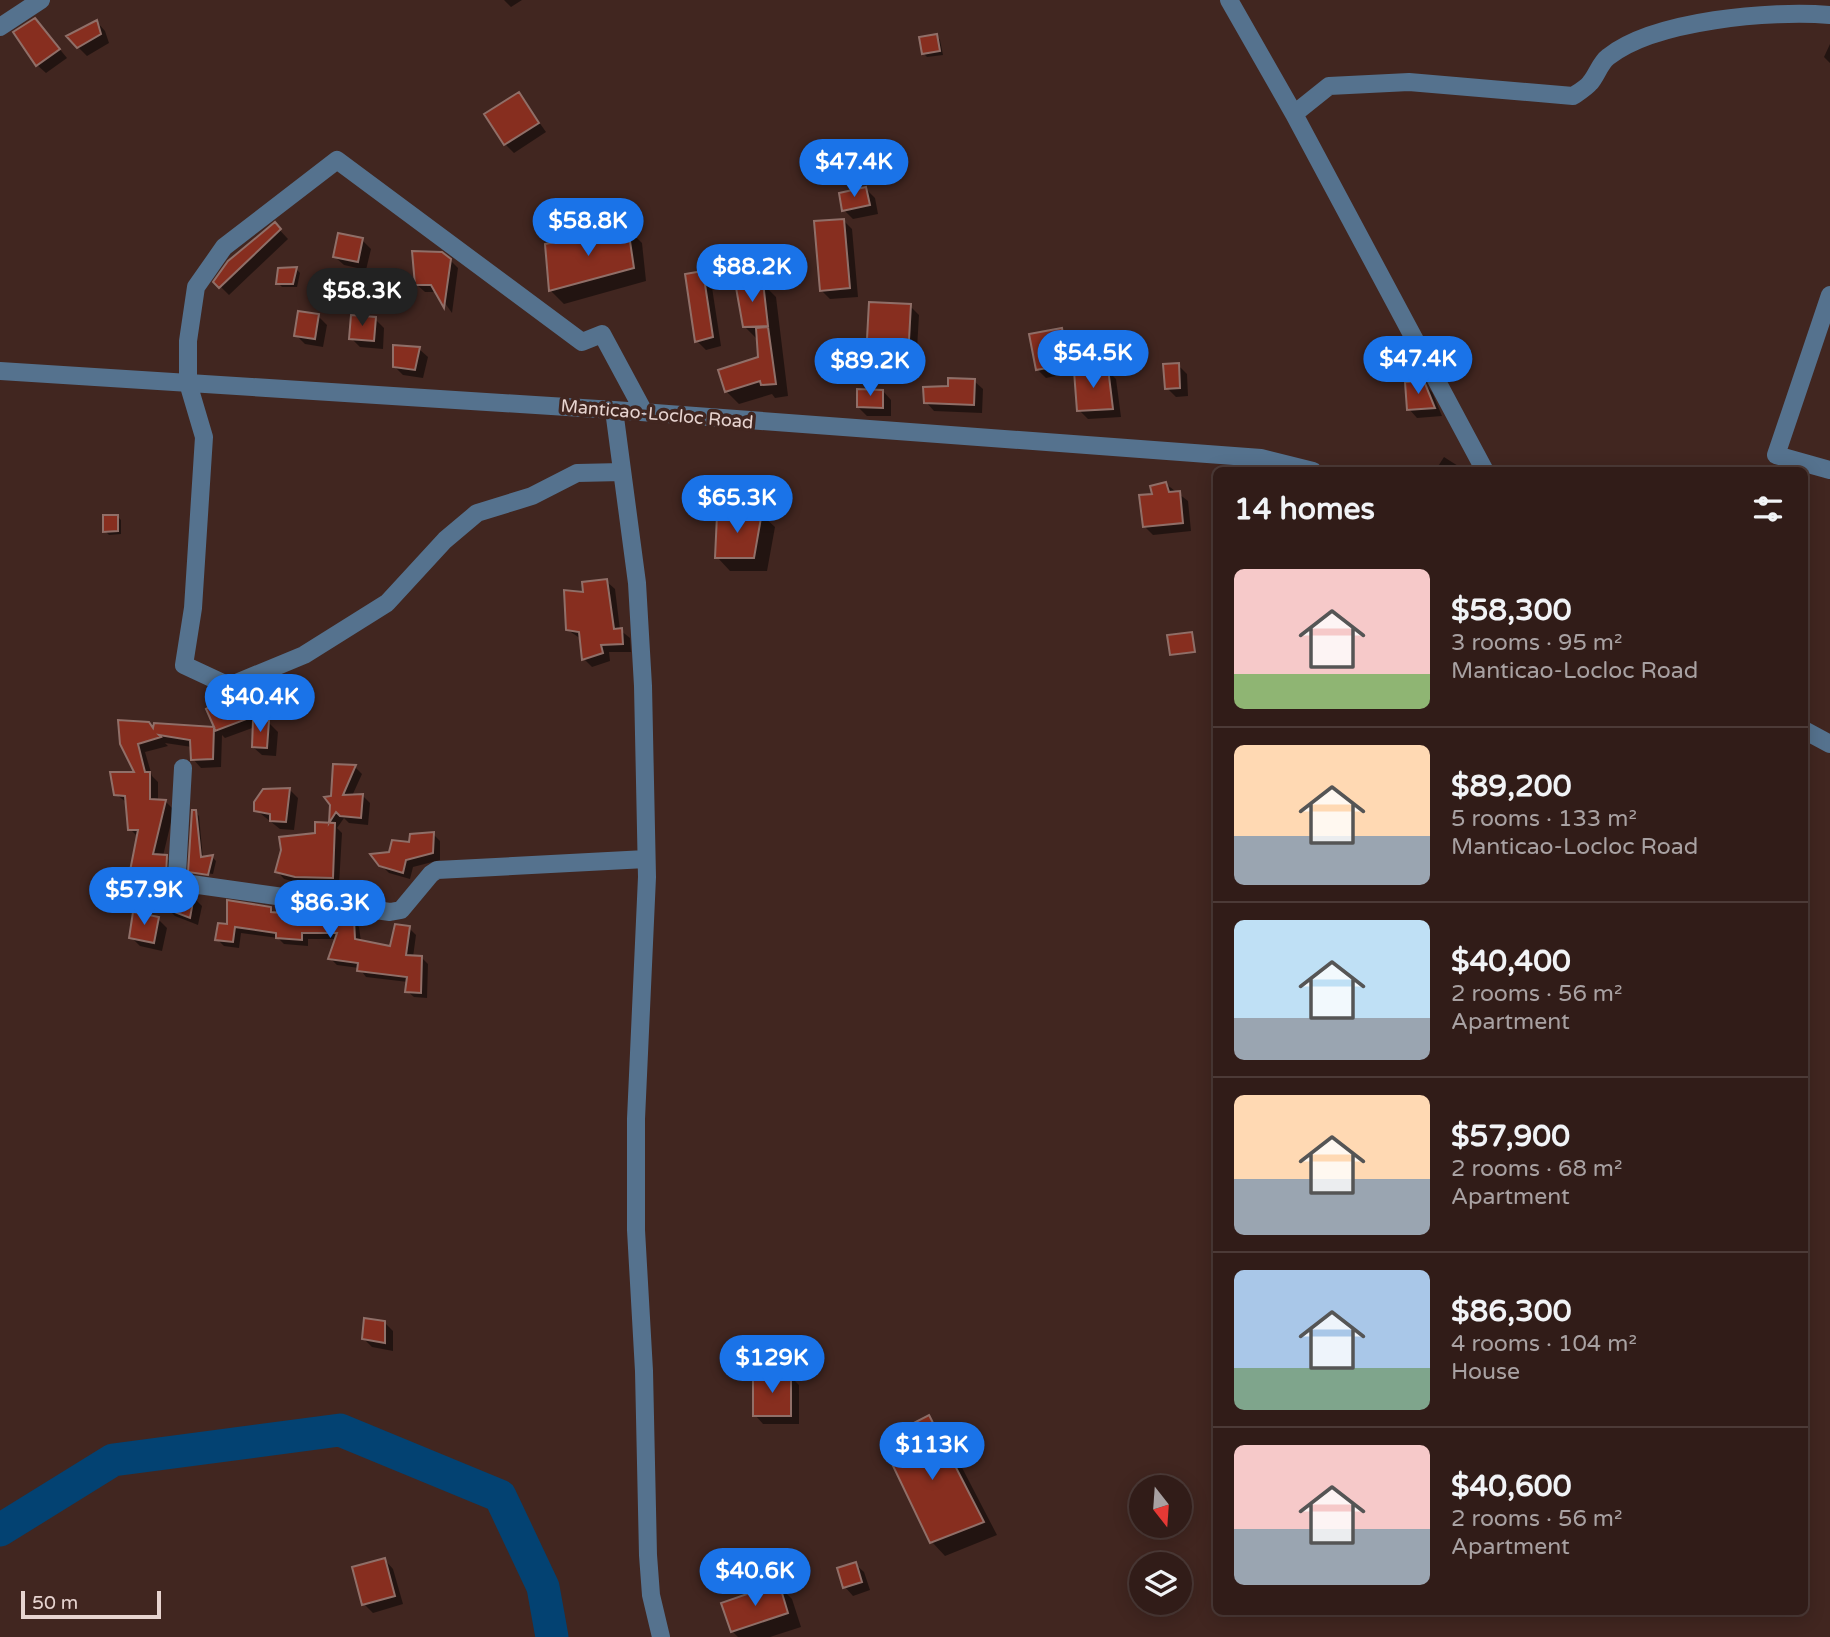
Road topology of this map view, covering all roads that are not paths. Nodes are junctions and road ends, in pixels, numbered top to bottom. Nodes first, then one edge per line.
1 (41, 0) edge
2 (1229, 0) edge
3 (1830, 15) edge
4 (0, 27) edge
5 (1294, 114) junction
6 (1830, 295) edge
7 (0, 371) edge
8 (188, 383) junction
9 (614, 410) junction
10 (644, 412) junction
11 (1297, 467) edge
12 (1483, 467) edge
13 (1830, 470) edge
14 (622, 472) junction
15 (1808, 732) edge
16 (1830, 744) edge
17 (183, 768) dead end
18 (646, 859) junction
19 (661, 1637) edge

1 - 4 street
2 - 5 street
3 - 5 street
5 - 12 street
6 - 13 street
7 - 8 street, Manticao-Locloc Road
8 - 9 street, Manticao-Locloc Road
8 - 10 street
8 - 14 street
9 - 10 street, Manticao-Locloc Road
9 - 14 street
10 - 11 street, Manticao-Locloc Road
14 - 18 street
15 - 16 street
17 - 18 street
18 - 19 street

